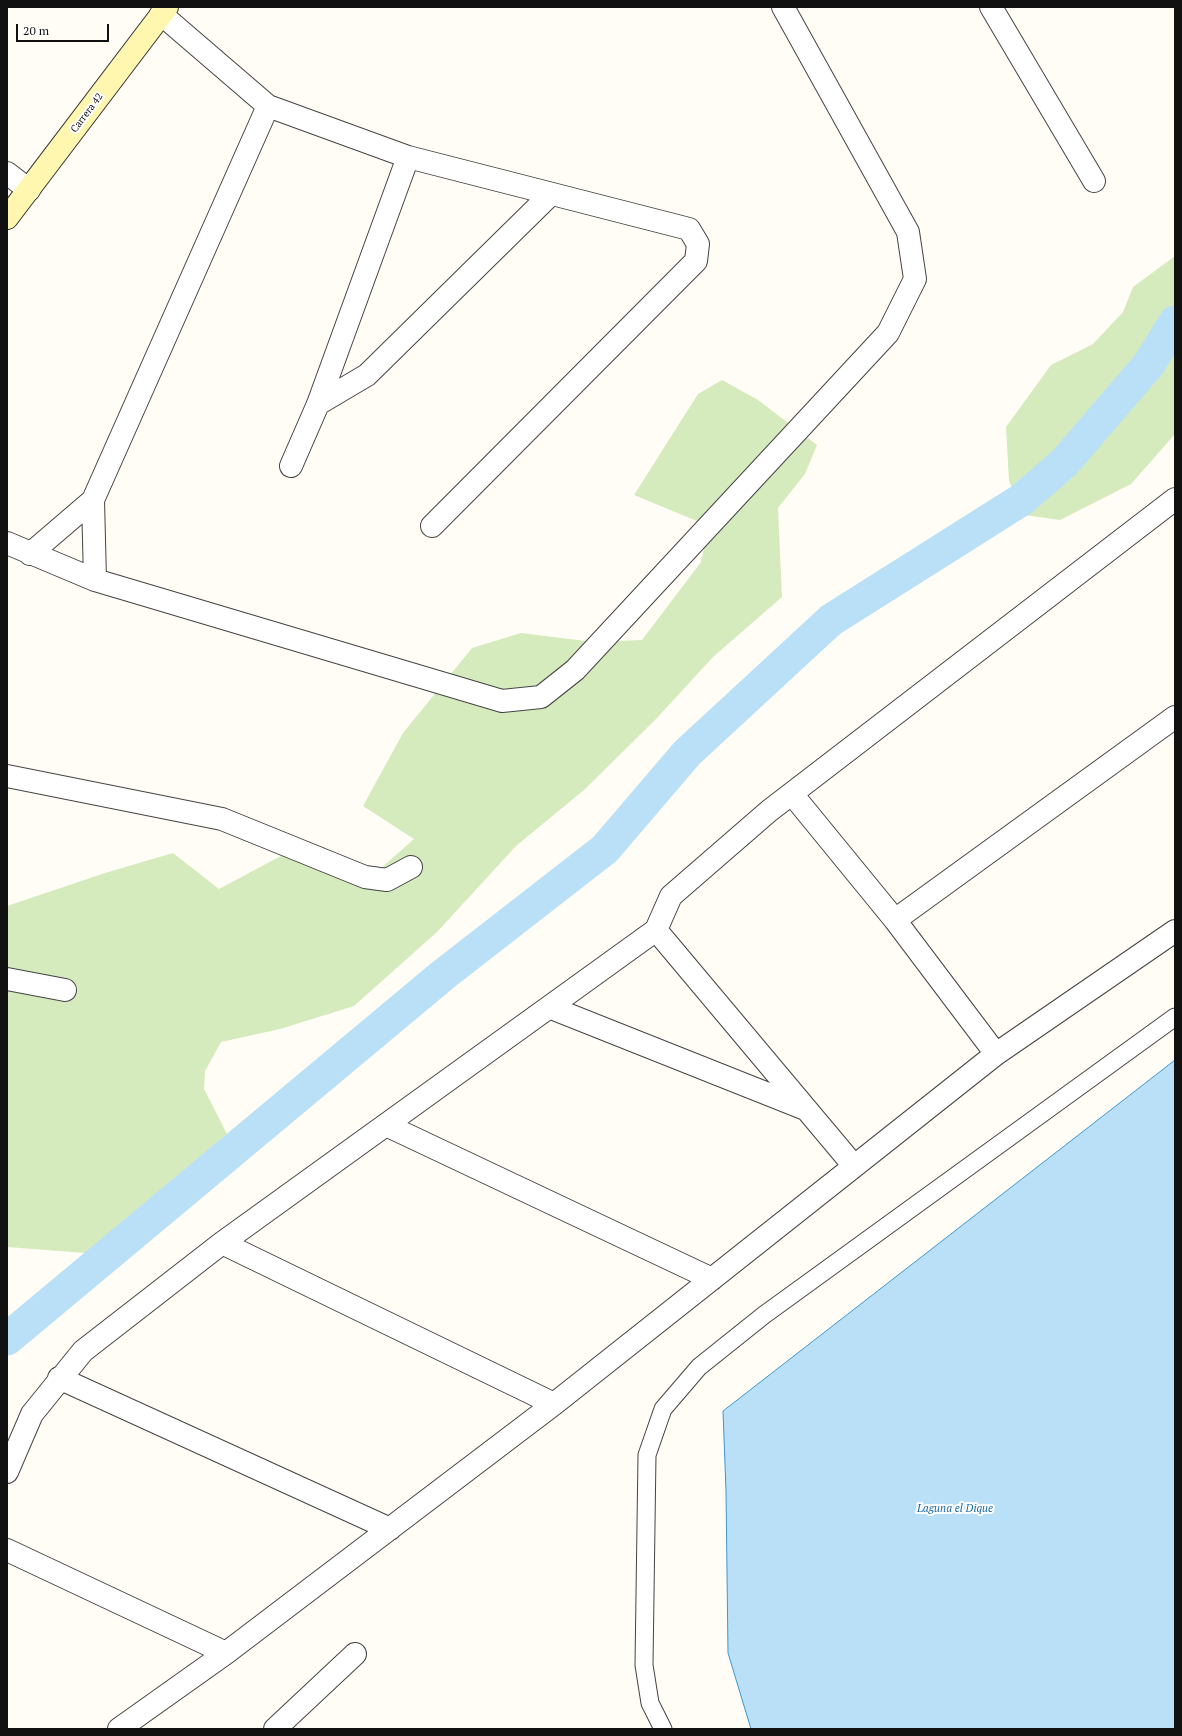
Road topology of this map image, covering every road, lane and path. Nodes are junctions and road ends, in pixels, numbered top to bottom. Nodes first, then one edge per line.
1 (783, 7) edge
2 (991, 7) edge
3 (164, 11) edge
4 (268, 106) junction
5 (408, 157) junction
6 (7, 173) edge
7 (1094, 181) dead end
8 (29, 190) junction
9 (550, 194) junction
10 (7, 218) edge
11 (318, 404) junction
12 (291, 466) dead end
13 (1175, 499) edge
14 (93, 500) junction
15 (432, 526) dead end
16 (7, 543) edge
17 (30, 554) junction
18 (95, 580) junction
19 (1175, 717) edge
20 (7, 776) edge
21 (792, 794) junction
22 (411, 868) dead end
23 (895, 920) junction
24 (656, 930) junction
25 (1175, 931) edge
26 (7, 979) edge
27 (66, 990) dead end
28 (549, 1007) junction
29 (1175, 1017) edge
30 (996, 1054) junction
31 (806, 1109) junction
32 (386, 1125) junction
33 (854, 1166) junction
34 (222, 1243) junction
35 (712, 1279) junction
36 (59, 1378) junction
37 (554, 1404) junction
38 (7, 1472) edge
39 (390, 1529) junction
40 (7, 1550) edge
41 (226, 1653) junction
42 (355, 1654) dead end
43 (119, 1729) edge
44 (275, 1729) edge
45 (664, 1729) edge

1 - 18 street
2 - 7 street
3 - 4 street
3 - 8 street, Carrera 42
4 - 5 street
4 - 14 street
5 - 9 street
5 - 11 street
6 - 8 street
8 - 10 street, Carrera 42
9 - 11 street
9 - 15 street
11 - 12 street
13 - 21 street
14 - 17 street
14 - 18 street
16 - 17 street
17 - 18 street
19 - 23 street
20 - 22 street
21 - 23 street
21 - 24 street
23 - 30 street
24 - 28 street
24 - 31 street
25 - 30 street
26 - 27 street
28 - 31 street
28 - 32 street
29 - 45 lane
30 - 33 street
31 - 33 street
32 - 34 street
32 - 35 street
33 - 35 street
34 - 36 street
34 - 37 street
35 - 37 street
36 - 38 street
36 - 39 street
37 - 39 street
39 - 41 street
40 - 41 street
41 - 43 street
42 - 44 street

